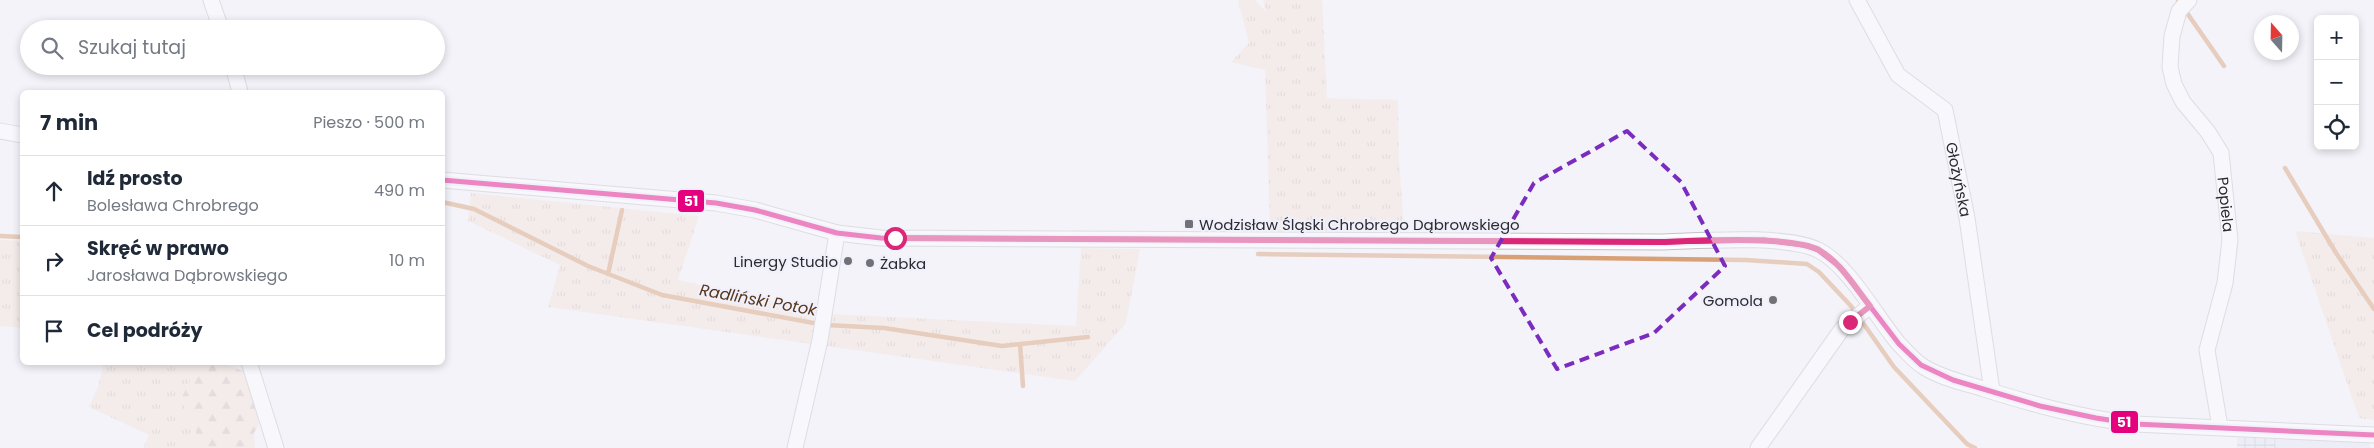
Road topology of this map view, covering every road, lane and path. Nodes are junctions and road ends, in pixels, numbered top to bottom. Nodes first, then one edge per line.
1 (211, 0) edge
2 (1857, 0) edge
3 (2185, 4) edge
4 (218, 20) edge
5 (235, 75) edge
6 (239, 90) edge
7 (0, 132) edge
8 (20, 135) edge
9 (445, 180) edge
10 (837, 233) junction
11 (1861, 314) junction
12 (250, 365) edge
13 (1992, 392) junction
14 (2220, 427) junction
15 (2374, 435) edge
16 (276, 448) edge
17 (795, 448) edge
18 (1758, 448) edge

1 - 4 street
2 - 13 street, Głożyńska
3 - 14 street, Popiela
5 - 6 street
7 - 8 street
9 - 10 street
10 - 11 street
10 - 17 street
11 - 13 street
11 - 18 street
12 - 16 street
13 - 14 street
14 - 15 street

